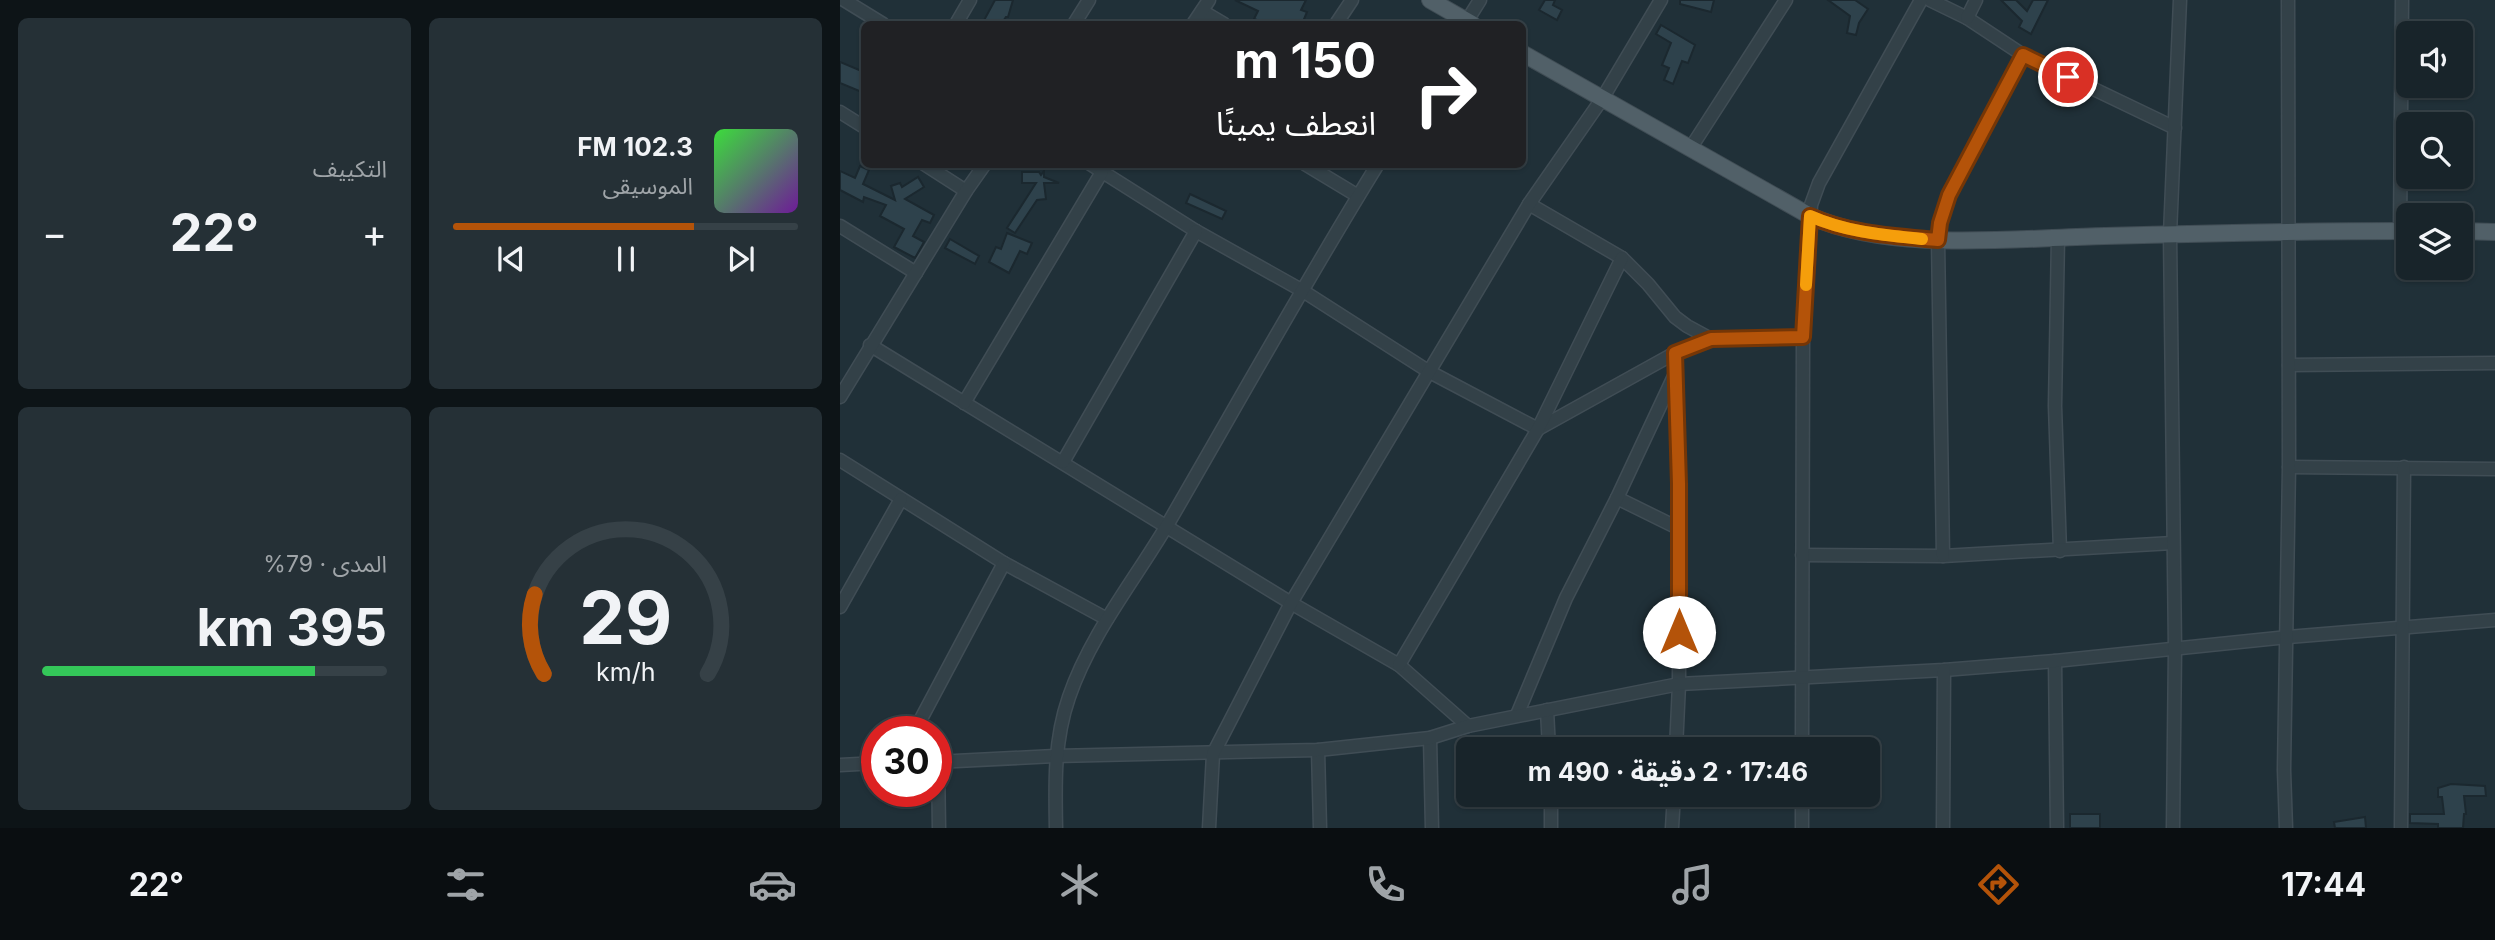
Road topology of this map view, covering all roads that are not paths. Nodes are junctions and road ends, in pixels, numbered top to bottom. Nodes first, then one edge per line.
1 (970, 0) edge
2 (1089, 0) edge
3 (1352, 0) edge
4 (1430, 0) edge
5 (1480, 0) edge
6 (1661, 0) edge
7 (1786, 0) edge
8 (1921, 0) edge
9 (1930, 0) edge
10 (1976, 0) edge
11 (2180, 0) edge
12 (2288, 0) edge
13 (2402, 0) edge
14 (850, 1) edge
15 (1205, 5) edge
16 (1967, 18) junction
17 (879, 21) edge
18 (958, 21) edge
19 (1076, 21) edge
20 (1195, 21) edge
21 (1221, 21) edge
22 (1338, 21) edge
23 (1463, 21) edge
24 (1470, 21) edge
25 (1526, 55) edge
26 (2023, 55) junction
27 (1602, 99) junction
28 (840, 111) edge
29 (861, 125) edge
30 (2175, 128) junction
31 (1690, 149) junction
32 (930, 168) edge
33 (982, 168) edge
34 (1096, 168) edge
35 (1312, 168) edge
36 (1376, 168) edge
37 (1102, 172) junction
38 (966, 191) junction
39 (1358, 196) junction
40 (2404, 203) edge
41 (1530, 204) junction
42 (1810, 216) junction
43 (840, 226) edge
44 (1196, 231) junction
45 (2396, 231) edge
46 (2288, 232) junction
47 (2473, 232) edge
48 (2495, 232) edge
49 (2170, 234) junction
50 (2058, 237) junction
51 (1938, 240) junction
52 (1622, 258) junction
53 (916, 273) junction
54 (1303, 290) junction
55 (1803, 337) junction
56 (1711, 339) junction
57 (870, 345) junction
58 (1675, 353) junction
59 (2495, 363) edge
60 (2289, 365) junction
61 (1428, 371) junction
62 (1676, 371) junction
63 (840, 397) edge
64 (964, 402) junction
65 (1538, 429) junction
66 (840, 460) edge
67 (1063, 463) junction
68 (2289, 467) junction
69 (2404, 467) junction
70 (2495, 469) edge
71 (1617, 498) junction
72 (901, 499) junction
73 (1166, 526) junction
74 (1678, 528) junction
75 (2173, 542) junction
76 (2060, 551) junction
77 (1802, 555) junction
78 (1943, 556) junction
79 (1004, 563) junction
80 (1291, 603) junction
81 (840, 607) edge
82 (1107, 619) junction
83 (2495, 620) edge
84 (2404, 627) junction
85 (2288, 637) junction
86 (2175, 649) junction
87 (2055, 661) junction
88 (1399, 665) junction
89 (1944, 670) junction
90 (1802, 678) junction
91 (1679, 684) junction
92 (1547, 710) junction
93 (1517, 715) junction
94 (923, 716) edge
95 (1468, 726) junction
96 (1548, 737) edge
97 (1677, 737) edge
98 (1802, 737) edge
99 (1430, 738) junction
100 (1318, 750) junction
101 (1213, 754) junction
102 (1055, 756) junction
103 (952, 761) edge
104 (861, 764) edge
105 (840, 765) edge
106 (938, 807) edge
107 (1551, 807) edge
108 (1673, 807) edge
109 (1802, 807) edge
110 (939, 828) edge
111 (1056, 828) edge
112 (1209, 828) edge
113 (1320, 828) edge
114 (1432, 828) edge
115 (1551, 828) edge
116 (1672, 828) edge
117 (1802, 828) edge
118 (1943, 828) edge
119 (2057, 828) edge
120 (2173, 828) edge
121 (2286, 828) edge
122 (2401, 828) edge

1 - 18 street
2 - 19 street
3 - 22 street
4 - 23 main road
5 - 24 street
6 - 27 street
7 - 31 street
8 - 42 street
9 - 16 street
10 - 16 street
11 - 30 street
12 - 46 street
13 - 40 street
14 - 17 street
15 - 20 street
15 - 21 street
16 - 26 street
25 - 27 main road
26 - 30 street
26 - 51 street
27 - 31 main road
27 - 41 street
28 - 29 street
30 - 49 street
31 - 42 main road
32 - 38 street
33 - 38 street
34 - 37 street
35 - 39 street
36 - 39 street
37 - 44 street
37 - 64 street
38 - 53 street
39 - 54 street
41 - 52 street
41 - 61 street
42 - 51 main road
42 - 55 street
43 - 53 street
44 - 54 street
44 - 67 street
45 - 46 main road
46 - 49 main road
46 - 60 street
47 - 48 main road
49 - 50 main road
49 - 75 street
50 - 51 main road
50 - 76 street
51 - 78 street
52 - 56 street
52 - 65 street
53 - 57 street
54 - 61 street
54 - 73 street
55 - 56 street
55 - 77 street
56 - 58 street
57 - 63 street
57 - 64 street
58 - 62 street
58 - 65 street
59 - 60 street
60 - 68 street
61 - 65 street
61 - 80 street
62 - 71 street
62 - 74 street
64 - 67 street
65 - 88 street
66 - 72 street
67 - 73 street
68 - 69 street
68 - 85 street
69 - 70 street
69 - 84 street
71 - 74 street
71 - 93 street
72 - 79 street
72 - 81 street
73 - 80 street
73 - 82 street
74 - 91 street
75 - 76 street
75 - 86 street
76 - 78 street
77 - 78 street
77 - 90 street
79 - 82 street
79 - 94 street
80 - 88 street
80 - 101 street
82 - 102 street
83 - 84 street
84 - 85 street
84 - 122 street
85 - 86 street
85 - 121 street
86 - 87 street
86 - 120 street
87 - 89 street
87 - 119 street
88 - 95 street
89 - 90 street
89 - 118 street
90 - 91 street
90 - 98 street
91 - 92 street
91 - 97 street
92 - 93 street
92 - 96 street
93 - 95 street
95 - 99 street
99 - 100 street
99 - 114 street
100 - 101 street
100 - 113 street
101 - 102 street
101 - 112 street
102 - 103 street
102 - 111 street
104 - 105 street
106 - 110 street
107 - 115 street
108 - 116 street
109 - 117 street

